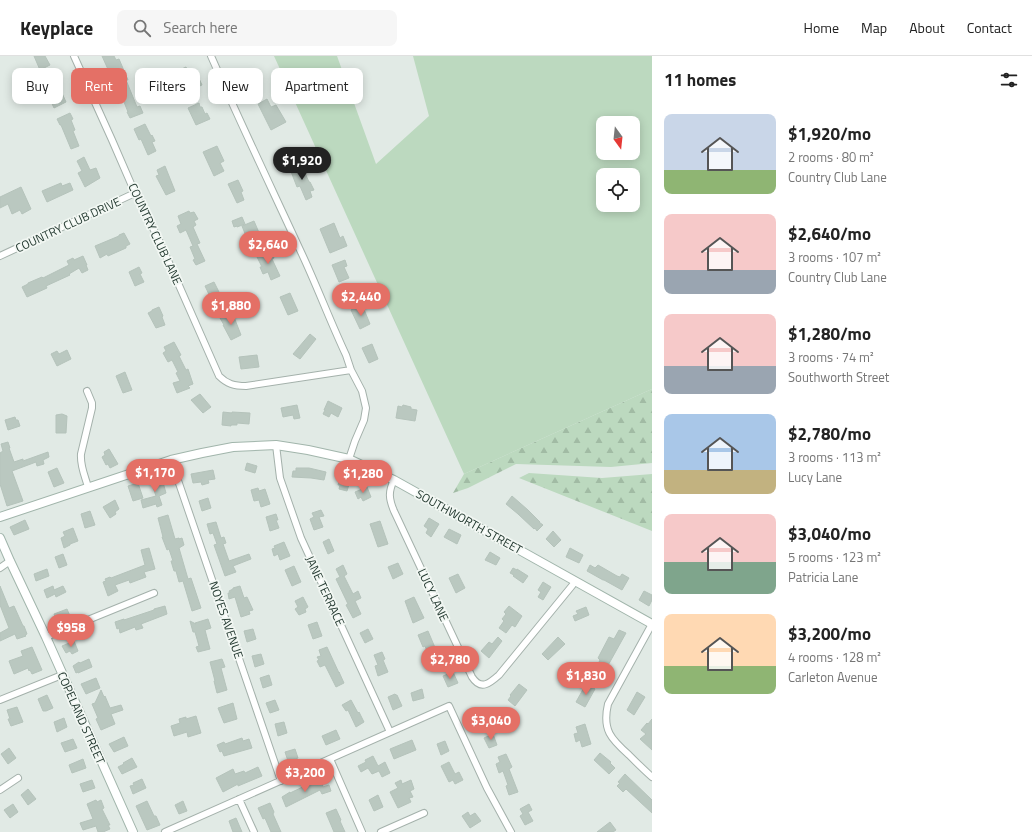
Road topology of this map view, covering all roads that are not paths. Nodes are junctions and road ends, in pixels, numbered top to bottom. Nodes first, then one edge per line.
1 (74, 56) edge
2 (211, 56) edge
3 (135, 193) junction
4 (0, 256) edge
5 (351, 370) junction
6 (87, 390) dead end
7 (276, 445) junction
8 (350, 459) junction
9 (171, 460) junction
10 (394, 480) junction
11 (88, 487) junction
12 (0, 517) edge
13 (0, 538) edge
14 (10, 561) junction
15 (0, 568) edge
16 (575, 582) junction
17 (154, 593) dead end
18 (652, 624) edge
19 (46, 637) junction
20 (62, 675) junction
21 (0, 700) edge
22 (390, 732) junction
23 (330, 759) junction
24 (652, 777) edge
25 (18, 778) dead end
26 (280, 781) junction
27 (0, 790) edge
28 (239, 800) junction
29 (424, 813) dead end
30 (133, 832) edge
31 (165, 832) edge
32 (254, 832) edge
33 (362, 832) edge
34 (381, 832) edge
35 (511, 832) edge

1 - 3 street, COUNTRY CLUB LANE
2 - 5 street
3 - 4 street, COUNTRY CLUB DRIVE
3 - 5 street, COUNTRY CLUB LANE
5 - 8 street
6 - 11 street
7 - 8 street, SOUTHWORTH STREET
7 - 9 street, SOUTHWORTH STREET
7 - 22 street, JANE TERRACE
8 - 10 street, SOUTHWORTH STREET
9 - 11 street, SOUTHWORTH STREET
9 - 26 street, NOYES AVENUE
10 - 16 street, SOUTHWORTH STREET
10 - 16 street, LUCY LANE
11 - 12 street, SOUTHWORTH STREET
13 - 14 street, COPELAND STREET
14 - 15 street
14 - 19 street, COPELAND STREET
16 - 18 street, SOUTHWORTH STREET
17 - 19 street
18 - 24 street
19 - 20 street, COPELAND STREET
20 - 21 street
20 - 30 street, COPELAND STREET
22 - 23 street
22 - 35 street
23 - 26 street
23 - 33 street
25 - 27 street
26 - 28 street
28 - 31 street
28 - 32 street
29 - 34 street

